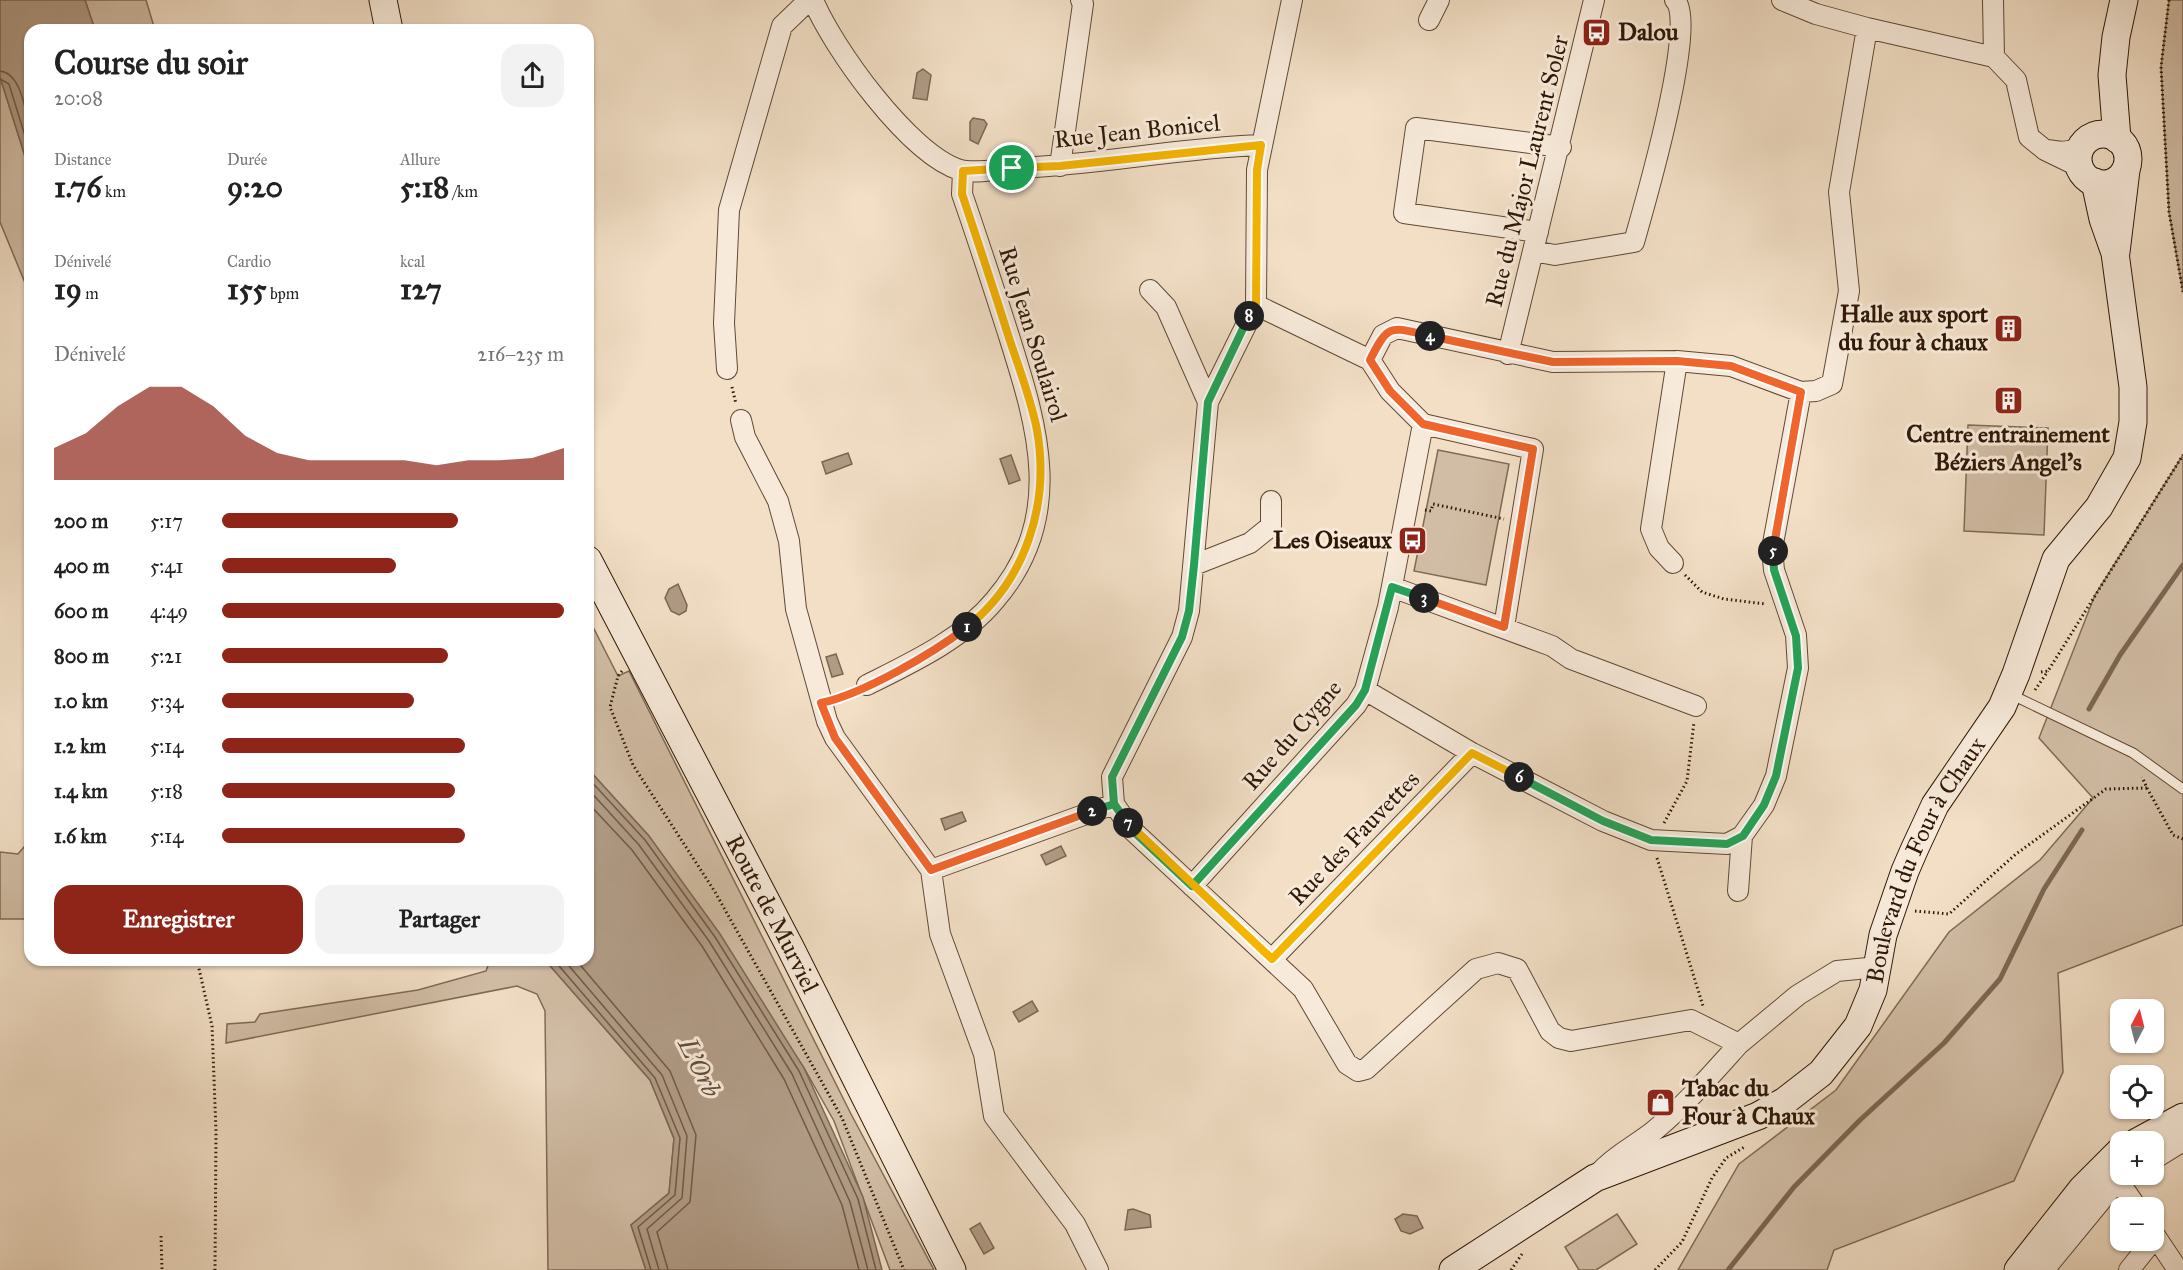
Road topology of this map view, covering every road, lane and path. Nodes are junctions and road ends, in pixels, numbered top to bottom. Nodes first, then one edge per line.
1 (383, 0) edge
2 (811, 0) edge
3 (1081, 0) edge
4 (1292, 0) edge
5 (1439, 0) edge
6 (1594, 0) edge
7 (1675, 0) edge
8 (1782, 0) edge
9 (1993, 0) edge
10 (2124, 0) edge
11 (2169, 0) edge
12 (1429, 20) dead end
13 (388, 24) edge
14 (1867, 28) junction
15 (1994, 57) junction
16 (1261, 145) junction
17 (1561, 147) junction
18 (2093, 155) junction
19 (1060, 166) junction
20 (963, 171) junction
21 (1535, 241) junction
22 (2115, 253) junction
23 (1150, 290) dead end
24 (2183, 292) edge
25 (1256, 305) junction
26 (1509, 354) junction
27 (1370, 360) junction
28 (1677, 361) junction
29 (727, 369) joint
30 (1801, 392) junction
31 (1208, 402) junction
32 (741, 420) joint
33 (1423, 424) junction
34 (2183, 455) edge
35 (1270, 501) dead end
36 (1406, 507) junction
37 (1521, 523) junction
38 (1674, 563) joint
39 (1194, 565) junction
40 (594, 572) edge
41 (1392, 587) junction
42 (1786, 606) junction
43 (1504, 627) junction
44 (618, 676) dead end
45 (2012, 683) junction
46 (867, 685) dead end
47 (1365, 690) junction
48 (1696, 706) joint
49 (1472, 753) junction
50 (2133, 753) junction
51 (2147, 788) junction
52 (2183, 789) edge
53 (1114, 804) junction
54 (1656, 835) junction
55 (1743, 836) junction
56 (2183, 839) edge
57 (931, 870) junction
58 (1192, 886) junction
59 (1737, 891) dead end
60 (1893, 906) junction
61 (1272, 959) junction
62 (198, 966) edge
63 (1878, 967) junction
64 (1701, 998) dead end
65 (1739, 1044) junction
66 (2183, 1117) edge
67 (2157, 1131) edge
68 (2183, 1141) edge
69 (2164, 1153) edge
70 (2110, 1161) edge
71 (1595, 1178) junction
72 (2116, 1185) edge
73 (161, 1236) dead end
74 (2144, 1251) edge
75 (2164, 1251) edge
76 (162, 1270) edge
77 (215, 1270) edge
78 (904, 1270) edge
79 (952, 1270) edge
80 (1098, 1270) edge
81 (1453, 1270) edge
82 (2018, 1270) edge
83 (2044, 1270) edge
84 (2129, 1270) edge
85 (2178, 1270) edge

1 - 13 street
2 - 20 street, Rue Jean Bonicel
2 - 29 street
3 - 19 street
4 - 16 street
5 - 12 street
6 - 17 street, Rue du Major Laurent Soler
7 - 21 street
8 - 14 street
9 - 15 street
10 - 18 street, Boulevard du Four à Chaux
11 - 24 path
14 - 15 street
14 - 30 street
15 - 18 street
16 - 19 street, Rue Jean Bonicel
16 - 25 street
17 - 21 street, Rue du Major Laurent Soler
17 - 21 street
18 - 22 street, Boulevard du Four à Chaux
18 - 22 street, Boulevard du Four à Chaux
19 - 20 street, Rue Jean Bonicel
20 - 46 street, Rue Jean Soulairol
21 - 26 street, Rue du Major Laurent Soler
22 - 45 street, Boulevard du Four à Chaux
23 - 31 street
25 - 27 street
25 - 31 street
26 - 27 street
26 - 28 street
27 - 33 street
28 - 30 street
28 - 38 street
29 - 32 path
30 - 42 street
31 - 39 street
32 - 57 street
33 - 36 street, Rue du Cygne
33 - 37 street
34 - 45 path
35 - 39 street
36 - 37 path
36 - 41 street, Rue du Cygne
37 - 43 street
38 - 42 path
39 - 53 street
40 - 79 street, Route de Murviel
41 - 43 street
41 - 47 street, Rue du Cygne
42 - 55 street
43 - 48 street
44 - 78 path
45 - 50 lane
45 - 60 street, Boulevard du Four à Chaux
47 - 49 street
47 - 58 street, Rue du Cygne
48 - 54 path
49 - 54 street
49 - 61 street, Rue des Fauvettes
50 - 51 path
50 - 52 lane
51 - 56 path
51 - 60 path
53 - 57 street
53 - 58 street
54 - 55 street
54 - 64 path
55 - 59 street
57 - 80 street
58 - 61 street
60 - 63 street, Boulevard du Four à Chaux
61 - 65 street
62 - 77 path
63 - 65 street
63 - 71 street, Boulevard du Four à Chaux
65 - 71 street
66 - 67 street
68 - 69 street
70 - 82 street
71 - 81 street, Boulevard du Four à Chaux
72 - 83 street
73 - 76 path
74 - 84 street
75 - 85 street

